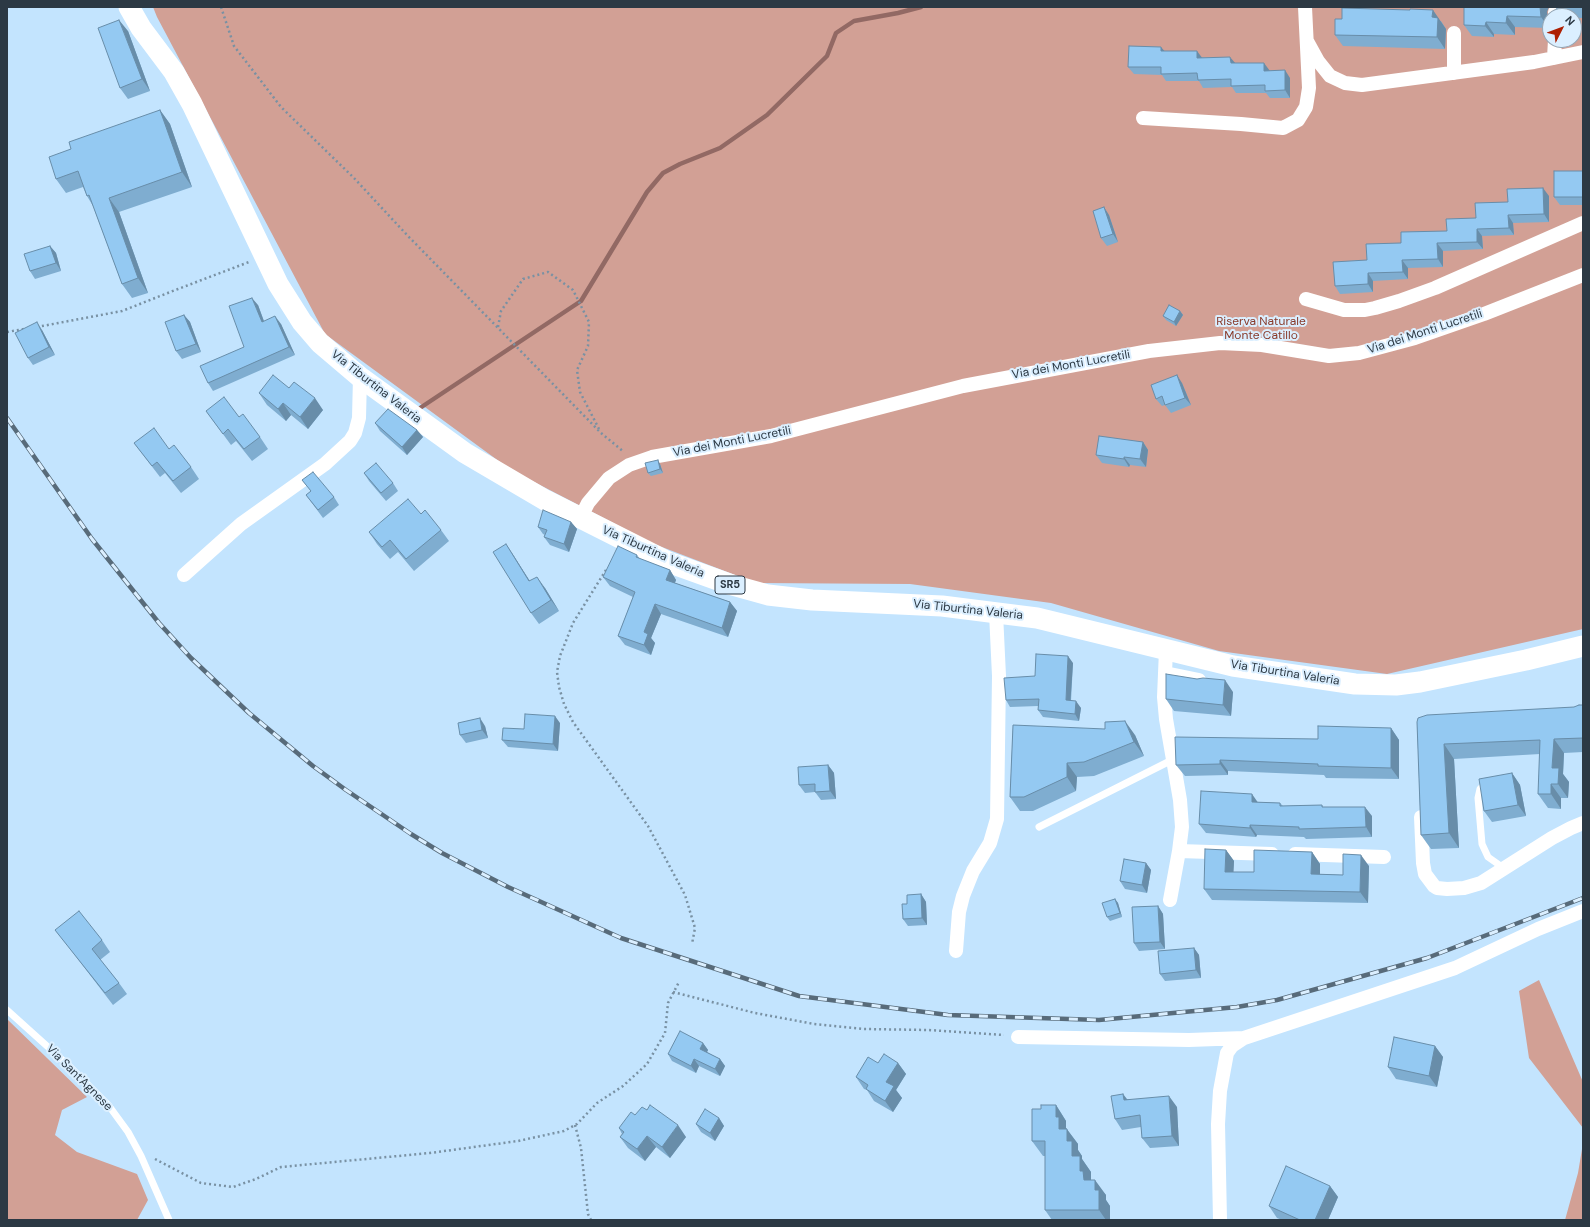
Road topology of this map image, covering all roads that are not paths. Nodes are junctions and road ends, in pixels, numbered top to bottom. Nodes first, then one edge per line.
1 (129, 7) edge
2 (1305, 7) edge
3 (1454, 33) dead end
4 (1307, 41) junction
5 (1555, 48) edge
6 (1583, 52) edge
7 (1554, 58) junction
8 (1454, 73) junction
9 (1143, 118) dead end
10 (1583, 224) edge
11 (1583, 275) edge
12 (1306, 299) dead end
13 (360, 377) junction
14 (580, 519) junction
15 (184, 575) dead end
16 (996, 613) junction
17 (1583, 646) edge
18 (1166, 650) junction
19 (1165, 673) junction
20 (1207, 682) edge
21 (1169, 740) junction
22 (1184, 740) edge
23 (1172, 760) junction
24 (1495, 781) edge
25 (1421, 807) edge
26 (1583, 824) edge
27 (1039, 827) dead end
28 (1180, 851) junction
29 (1384, 857) dead end
30 (1505, 869) junction
31 (1170, 900) dead end
32 (1583, 911) edge
33 (956, 951) dead end
34 (7, 1010) edge
35 (1018, 1037) road end
36 (1244, 1038) junction
37 (169, 1220) edge
38 (1220, 1220) edge

1 - 13 main road, Via Tiburtina Valeria / SR5
2 - 4 street
3 - 8 street
4 - 8 street
4 - 9 street
5 - 7 street
6 - 7 street
7 - 8 street
10 - 12 street
11 - 14 street, Via dei Monti Lucretili
13 - 14 main road, Via Tiburtina Valeria / SR5
13 - 15 street
14 - 16 main road, Via Tiburtina Valeria / SR5
16 - 18 main road, Via Tiburtina Valeria / SR5
16 - 33 street
17 - 18 main road, Via Tiburtina Valeria / SR5
18 - 19 street
19 - 20 street
19 - 21 street
21 - 22 street
21 - 23 street
23 - 27 lane
23 - 28 street
24 - 30 lane
25 - 30 street
26 - 30 street
28 - 29 street
28 - 31 street
32 - 36 street
34 - 37 lane, Via Sant'Agnese
35 - 36 street
36 - 38 street

